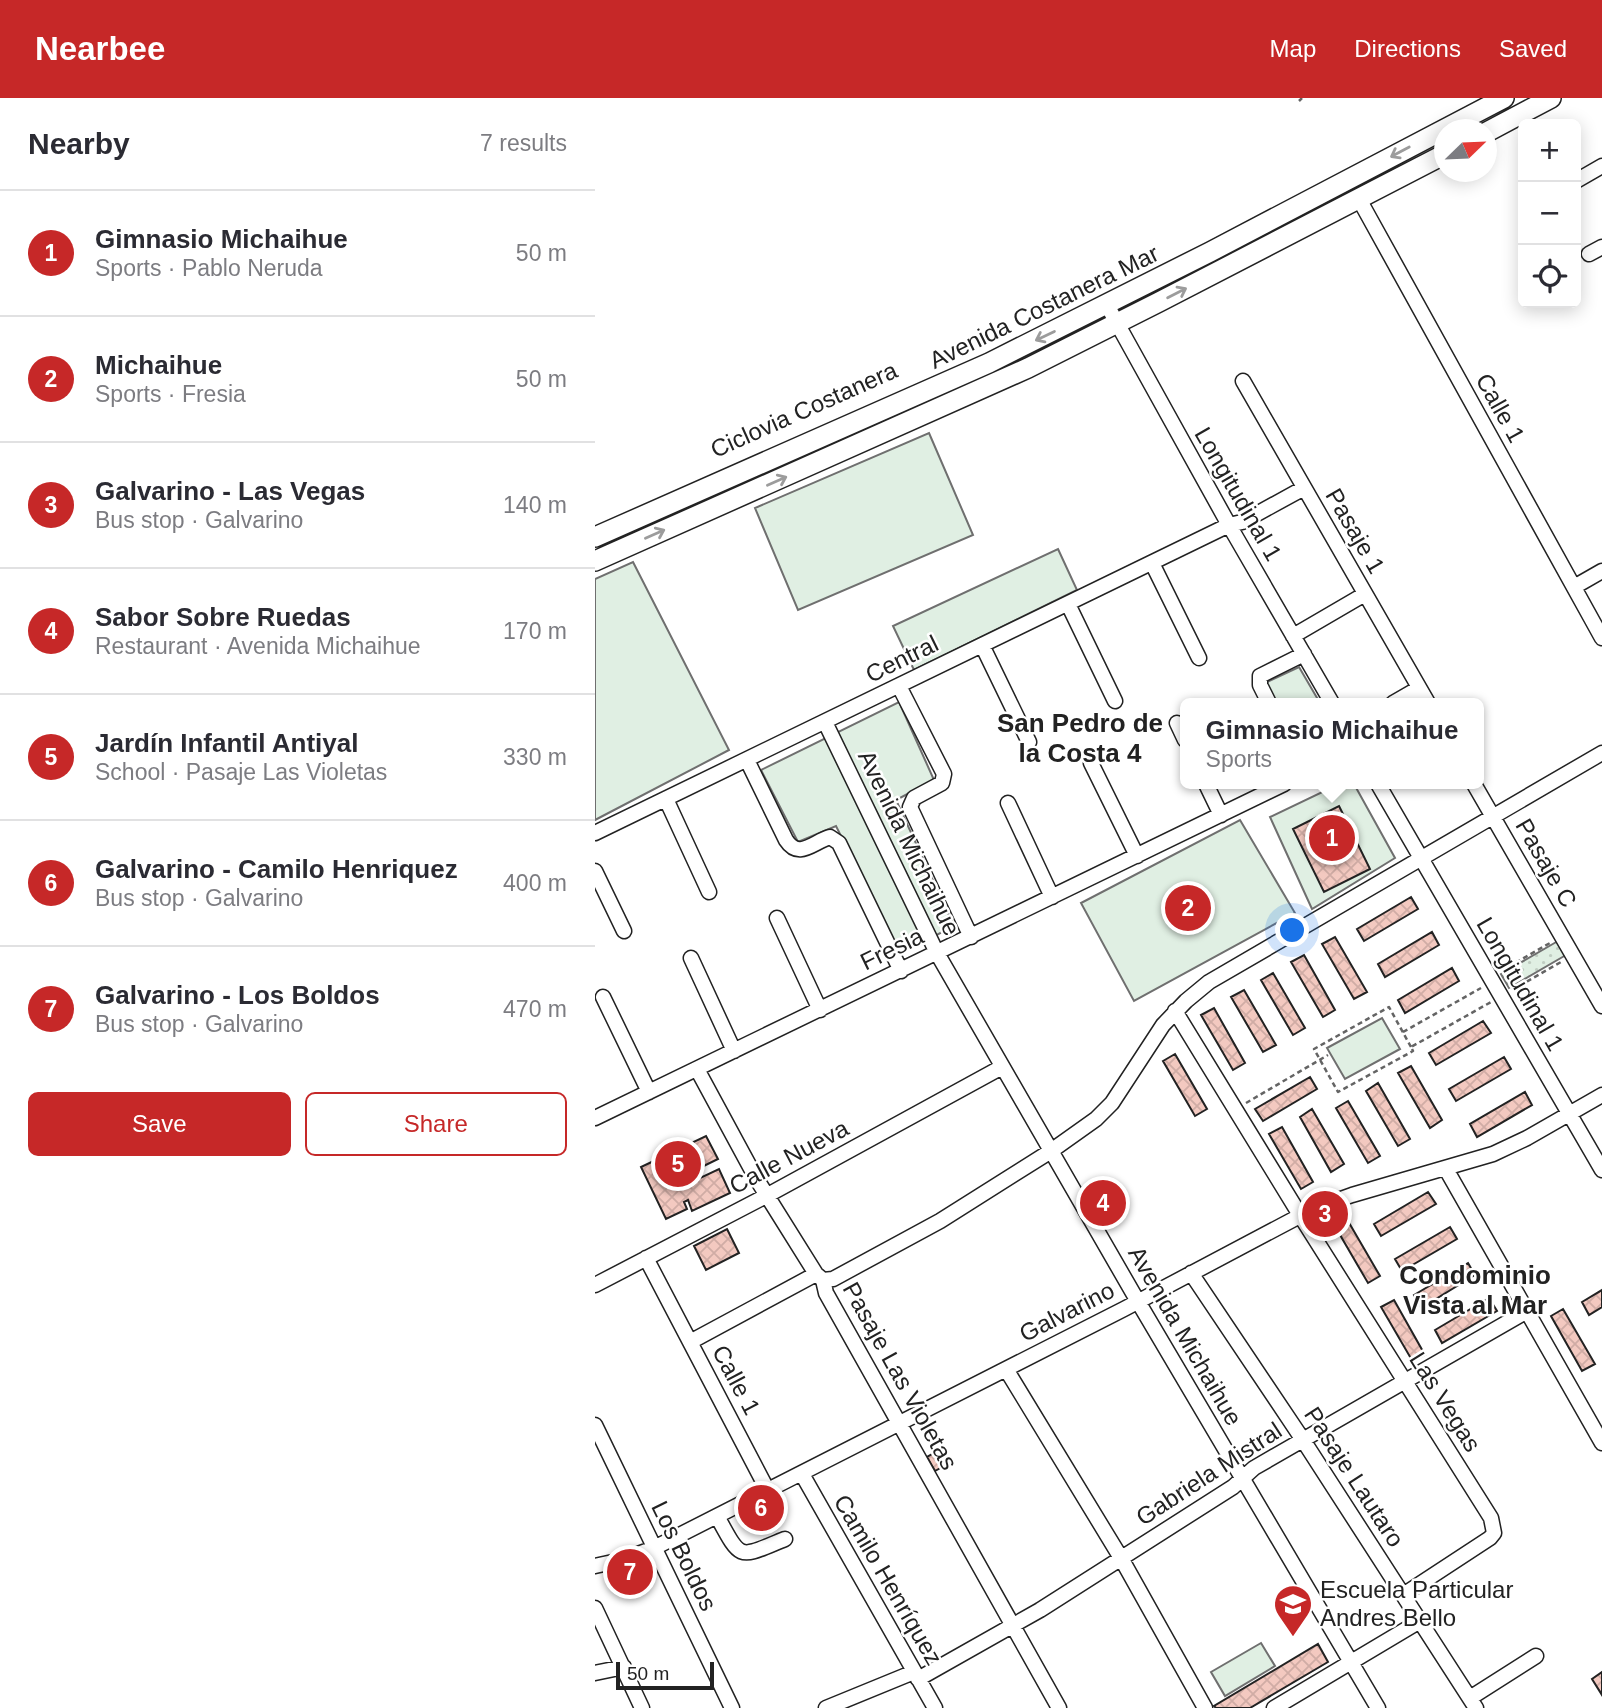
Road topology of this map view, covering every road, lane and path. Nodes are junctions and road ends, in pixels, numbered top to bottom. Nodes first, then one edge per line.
1 (1504, 98) edge
2 (1551, 98) edge
3 (1497, 126) edge
4 (1434, 159) edge
5 (1602, 166) edge
6 (1581, 178) edge
7 (1359, 199) junction
8 (1107, 305) junction
9 (1117, 324) junction
10 (1243, 381) dead end
11 (706, 488) junction
12 (1304, 488) junction
13 (714, 508) junction
14 (1229, 525) junction
15 (595, 537) edge
16 (595, 561) edge
17 (1152, 563) junction
18 (1602, 571) edge
19 (1574, 587) junction
20 (1365, 594) junction
21 (1068, 604) junction
22 (1293, 636) junction
23 (1602, 638) edge
24 (982, 645) junction
25 (1304, 654) junction
26 (1199, 658) dead end
27 (899, 686) junction
28 (1419, 688) junction
29 (1266, 698) edge
30 (1329, 698) edge
31 (1402, 698) edge
32 (1425, 698) edge
33 (1115, 701) dead end
34 (825, 722) junction
35 (1177, 723) dead end
36 (1180, 729) edge
37 (1029, 742) dead end
38 (1602, 753) edge
39 (747, 760) junction
40 (1091, 763) dead end
41 (1208, 789) edge
42 (1274, 789) edge
43 (1381, 789) edge
44 (1477, 789) edge
45 (666, 799) junction
46 (1008, 803) dead end
47 (1221, 815) junction
48 (1493, 817) junction
49 (595, 833) edge
50 (1137, 856) junction
51 (1422, 858) junction
52 (595, 871) edge
53 (709, 892) dead end
54 (1052, 897) junction
55 (777, 918) dead end
56 (624, 931) dead end
57 (1562, 936) junction
58 (971, 937) junction
59 (937, 953) junction
60 (1573, 955) junction
61 (691, 958) dead end
62 (901, 971) junction
63 (1492, 979) junction
64 (603, 997) dead end
65 (1501, 997) junction
66 (1602, 1006) edge
67 (820, 1010) junction
68 (1175, 1011) junction
69 (1403, 1032) junction
70 (1411, 1047) junction
71 (734, 1051) junction
72 (1328, 1055) dead end
73 (1320, 1060) junction
74 (1002, 1067) junction
75 (697, 1069) junction
76 (649, 1092) junction
77 (1602, 1096) edge
78 (1236, 1110) junction
79 (1569, 1114) junction
80 (595, 1118) edge
81 (1051, 1152) junction
82 (1446, 1169) junction
83 (1602, 1170) edge
84 (766, 1196) junction
85 (1300, 1215) junction
86 (646, 1258) junction
87 (1191, 1273) junction
88 (820, 1277) junction
89 (595, 1285) edge
90 (1138, 1301) junction
91 (1527, 1311) junction
92 (690, 1342) junction
93 (1006, 1369) junction
94 (1405, 1381) junction
95 (595, 1424) edge
96 (900, 1424) junction
97 (1303, 1440) junction
98 (1602, 1443) edge
99 (801, 1474) junction
100 (1243, 1478) junction
101 (768, 1491) junction
102 (717, 1516) junction
103 (785, 1539) dead end
104 (654, 1548) junction
105 (1121, 1558) junction
106 (595, 1566) edge
107 (1403, 1595) junction
108 (595, 1608) edge
109 (1420, 1621) junction
110 (1013, 1626) junction
111 (1536, 1656) dead end
112 (1351, 1662) junction
113 (624, 1668) junction
114 (595, 1673) edge
115 (916, 1675) junction
116 (1473, 1703) edge
117 (642, 1708) edge
118 (732, 1708) edge
119 (826, 1708) edge
120 (935, 1708) edge
121 (1059, 1708) edge
122 (1205, 1708) edge
123 (1274, 1708) edge
124 (1378, 1708) edge

1 -> 8 main road, Avenida Costanera Mar
2 - 3 main road
4 - 7 main road, Avenida Costanera Mar
5 - 6 street
9 -> 7 main road, Avenida Costanera Mar
7 - 19 street, Calle 1
8 - 9 street, Longitudinal 1
8 -> 11 main road, Avenida Costanera Mar
13 -> 9 main road, Avenida Costanera Mar
9 - 14 street, Longitudinal 1
10 - 12 street, Pasaje 1
11 - 13 main road
11 - 15 main road, Avenida Costanera Mar
12 - 14 street, Central
12 - 20 street, Pasaje 1
16 -> 13 main road, Avenida Costanera Mar
14 - 17 street, Central
14 - 22 street, Longitudinal 1
17 - 21 street, Central
17 - 26 street
18 - 19 street
19 - 23 street, Calle 1
20 - 22 street
20 - 28 street, Pasaje 1
21 - 24 street, Central
21 - 33 street
22 - 25 street, Longitudinal 1
24 - 27 street, Central
24 - 37 street
25 - 29 street
25 - 30 street, Longitudinal 1
27 - 34 street, Central
27 - 58 street
28 - 31 street
28 - 32 street, Pasaje 1
34 - 39 street, Central
34 - 59 street, Avenida Michaihue
35 - 36 street
38 - 48 street, Calle 1
39 - 45 street, Central
39 - 62 street
40 - 50 street
41 - 47 street
42 - 47 street, Fresia
43 - 51 street, Longitudinal 1
44 - 48 street
45 - 49 street, Central
45 - 53 street
46 - 54 street
47 - 50 street, Fresia
48 - 51 street, Calle 1
48 - 57 street, Pasaje C
50 - 54 street, Fresia
51 - 63 street, Longitudinal 1
51 - 68 street, Calle 1
52 - 56 street
54 - 58 street, Fresia
55 - 67 street
57 - 60 street, Pasaje C
57 - 63 path
58 - 59 street, Fresia
59 - 62 street, Fresia
59 - 74 street, Avenida Michaihue
60 - 65 path
60 - 66 street, Pasaje C
61 - 71 street
62 - 67 street, Fresia
63 - 65 street, Longitudinal 1
63 - 69 path
64 - 76 street
65 - 70 path
65 - 79 street, Longitudinal 1
67 - 71 street, Fresia
68 - 78 street, Las Vegas
68 - 81 street, Calle 1
69 - 70 path
69 - 73 path
70 - 73 path
71 - 75 street, Fresia
72 - 73 path
73 - 78 path
74 - 81 street, Avenida Michaihue
74 - 84 street, Calle Nueva
75 - 76 street, Fresia
75 - 84 street, Pasaje Las Violetas
76 - 80 street, Fresia
77 - 79 street, Galvarino
78 - 85 street, Las Vegas
79 - 82 street, Galvarino
79 - 83 street, Longitudinal 1
81 - 88 street, Calle 1
81 - 90 street, Avenida Michaihue
82 - 85 street, Galvarino
82 - 91 street
84 - 86 street, Calle Nueva
84 - 88 street, Pasaje Las Violetas
85 - 87 street, Galvarino
85 - 94 street, Las Vegas
86 - 89 street, Calle Nueva
86 - 92 street
87 - 90 street, Galvarino
87 - 97 street, Pasaje Lautaro
88 - 92 street, Calle 1
88 - 96 street, Pasaje Las Violetas
90 - 93 street, Galvarino
90 - 100 street, Avenida Michaihue
91 - 94 street, Gabriela Mistral
91 - 98 street
92 - 101 street, Calle 1
93 - 96 street, Galvarino
93 - 105 street
94 - 97 street, Gabriela Mistral
94 - 107 street, Las Vegas
95 - 104 street, Los Boldos
96 - 99 street, Galvarino
96 - 110 street, Pasaje Las Violetas
97 - 100 street, Gabriela Mistral
97 - 107 street, Pasaje Lautaro
99 - 101 street, Galvarino
99 - 115 street, Camilo Henríquez
100 - 105 street, Gabriela Mistral
100 - 112 street, Avenida Michaihue
101 - 102 street, Galvarino
102 - 103 street
102 - 104 street, Galvarino
104 - 106 street, Galvarino
104 - 118 street, Los Boldos
105 - 110 street, Gabriela Mistral
105 - 122 street
107 - 109 street, Pasaje Lautaro
108 - 113 street
109 - 112 street
109 - 116 street, Pasaje Lautaro
110 - 115 street, Gabriela Mistral
110 - 121 street, Pasaje Las Violetas
111 - 116 street
112 - 123 street
112 - 124 street, Avenida Michaihue
113 - 114 street
113 - 117 street
115 - 119 street, Gabriela Mistral
115 - 120 street, Camilo Henríquez

